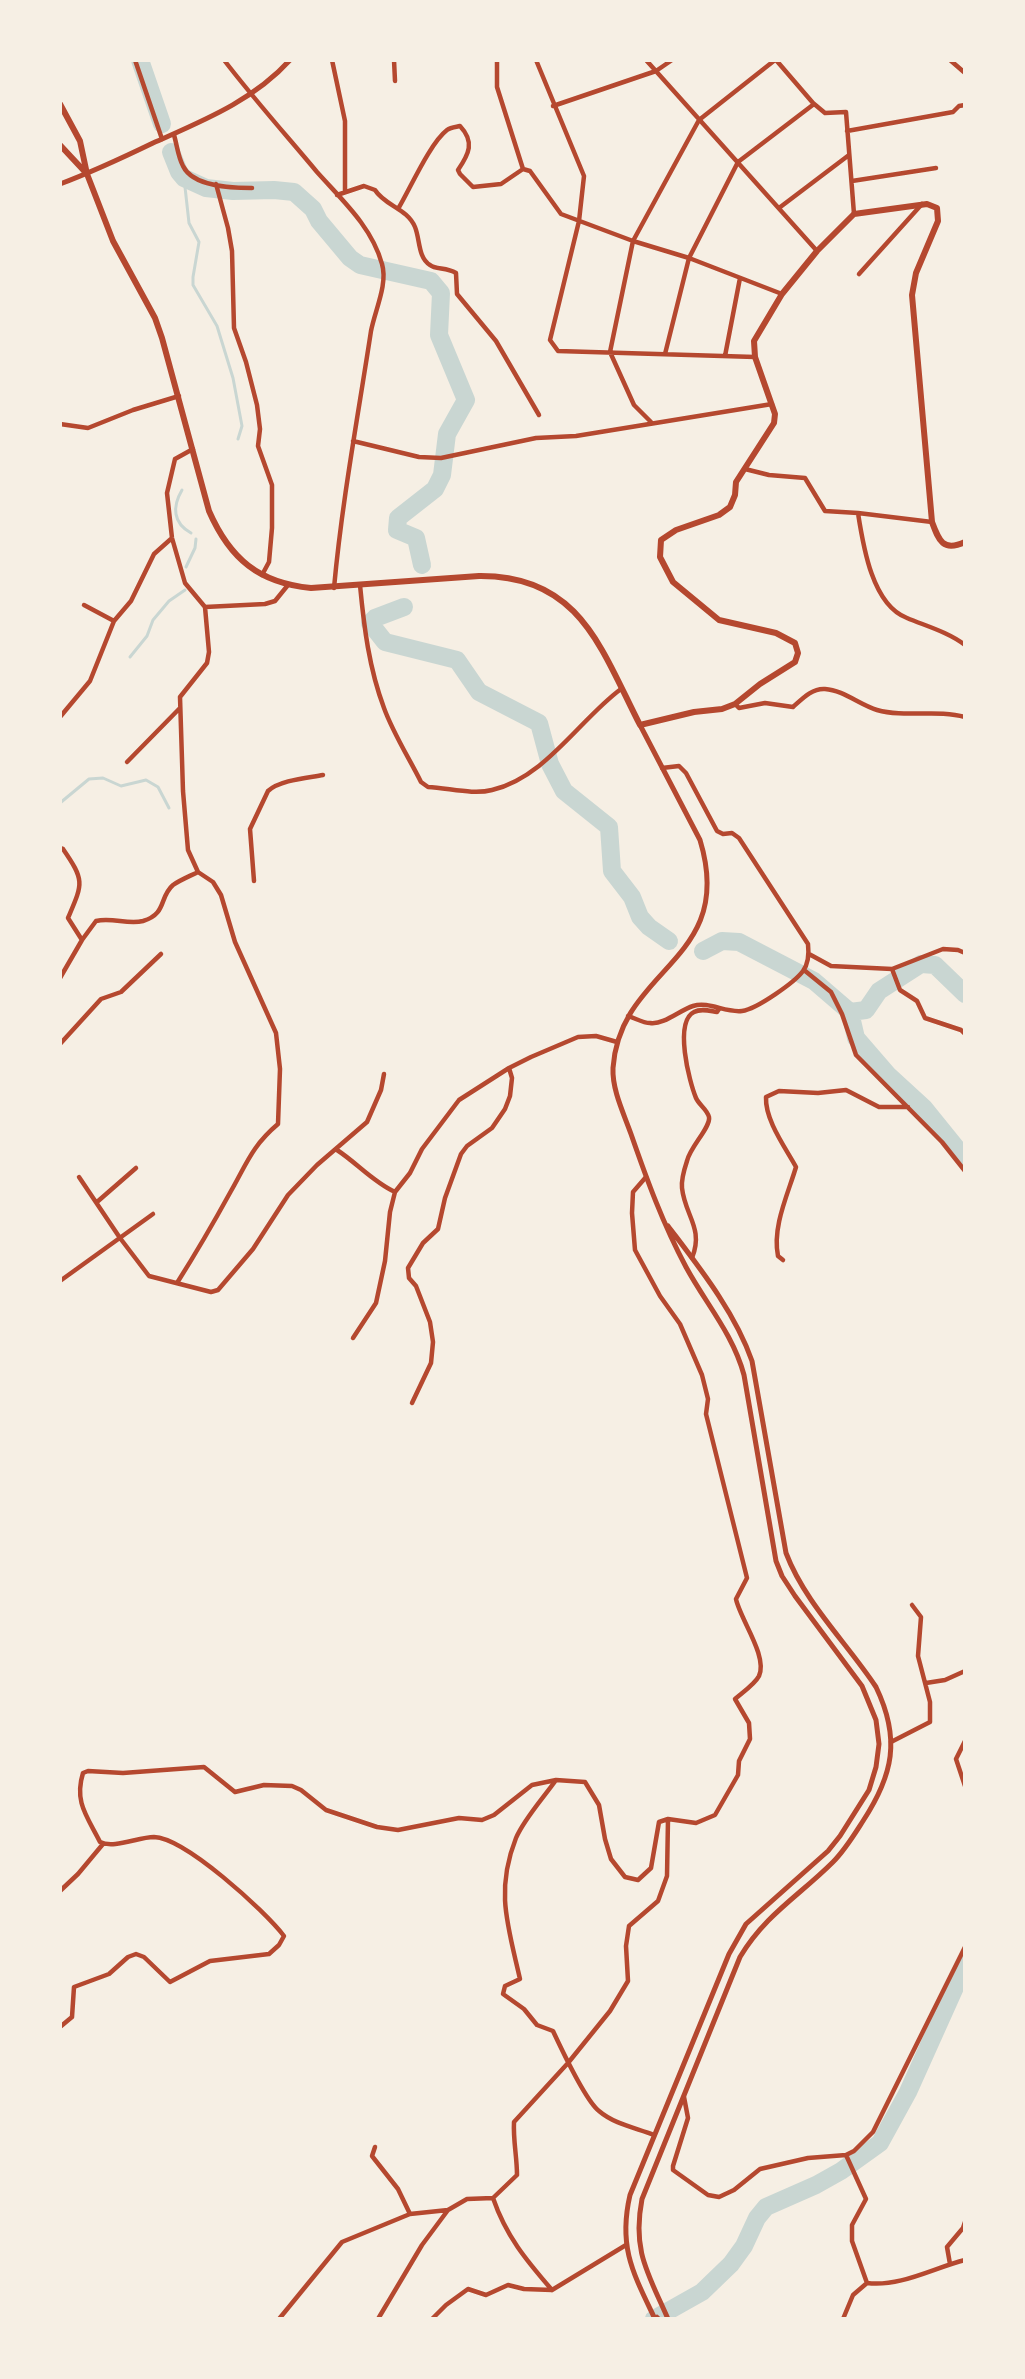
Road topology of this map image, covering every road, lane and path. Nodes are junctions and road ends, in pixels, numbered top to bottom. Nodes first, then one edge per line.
1 (135, 60) edge
2 (224, 60) edge
3 (290, 60) edge
4 (332, 60) edge
5 (394, 60) edge
6 (498, 60) edge
7 (536, 60) edge
8 (646, 60) edge
9 (672, 60) edge
10 (775, 60) edge
11 (950, 60) edge
12 (656, 71) junction
13 (965, 73) edge
14 (394, 81) dead end
15 (249, 93) junction
16 (60, 104) edge
17 (814, 104) junction
18 (965, 105) edge
19 (553, 106) junction
20 (699, 120) junction
21 (848, 131) junction
22 (174, 135) junction
23 (162, 139) junction
24 (60, 145) edge
25 (849, 155) junction
26 (738, 162) junction
27 (936, 168) dead end
28 (523, 169) junction
29 (87, 174) junction
30 (852, 181) junction
31 (60, 184) edge
32 (216, 185) junction
33 (252, 188) dead end
34 (345, 190) junction
35 (337, 195) junction
36 (922, 204) junction
37 (779, 208) junction
38 (398, 209) junction
39 (854, 214) junction
40 (579, 221) junction
41 (633, 241) junction
42 (817, 251) junction
43 (689, 258) junction
44 (859, 274) dead end
45 (740, 278) junction
46 (782, 294) junction
47 (610, 352) junction
48 (664, 354) junction
49 (725, 356) junction
50 (755, 357) junction
51 (178, 396) junction
52 (772, 404) junction
53 (538, 415) dead end
54 (651, 422) junction
55 (60, 424) edge
56 (353, 441) junction
57 (193, 449) junction
58 (745, 469) junction
59 (858, 513) junction
60 (932, 522) junction
61 (172, 538) junction
62 (965, 542) edge
63 (262, 575) junction
64 (288, 585) junction
65 (360, 585) junction
66 (334, 588) junction
67 (84, 606) dead end
68 (205, 607) junction
69 (114, 621) junction
70 (965, 645) edge
71 (621, 689) junction
72 (735, 704) junction
73 (180, 708) junction
74 (60, 717) edge
75 (965, 717) edge
76 (640, 725) junction
77 (128, 762) dead end
78 (662, 768) junction
79 (323, 775) dead end
80 (60, 848) edge
81 (198, 872) junction
82 (254, 881) dead end
83 (82, 940) junction
84 (965, 953) edge
85 (161, 954) dead end
86 (809, 954) junction
87 (892, 969) junction
88 (804, 970) junction
89 (60, 978) edge
90 (719, 1009) junction
91 (628, 1016) junction
92 (965, 1034) edge
93 (617, 1042) junction
94 (60, 1044) edge
95 (510, 1068) junction
96 (384, 1074) dead end
97 (908, 1107) junction
98 (337, 1150) junction
99 (136, 1168) dead end
100 (965, 1170) edge
101 (79, 1177) dead end
102 (646, 1177) junction
103 (395, 1192) junction
104 (97, 1202) junction
105 (153, 1214) dead end
106 (660, 1215) junction
107 (120, 1238) junction
108 (692, 1258) junction
109 (783, 1260) dead end
110 (60, 1281) edge
111 (177, 1283) junction
112 (353, 1338) dead end
113 (412, 1403) dead end
114 (912, 1605) dead end
115 (965, 1671) edge
116 (926, 1683) junction
117 (965, 1741) edge
118 (891, 1742) junction
119 (556, 1780) junction
120 (965, 1786) edge
121 (668, 1820) junction
122 (103, 1844) junction
123 (60, 1891) edge
124 (965, 1947) edge
125 (60, 2027) edge
126 (568, 2064) junction
127 (683, 2094) junction
128 (654, 2135) junction
129 (375, 2147) dead end
130 (846, 2155) junction
131 (493, 2198) junction
132 (448, 2210) junction
133 (410, 2214) junction
134 (965, 2222) edge
135 (626, 2245) junction
136 (965, 2260) edge
137 (950, 2264) junction
138 (867, 2283) junction
139 (552, 2290) junction
140 (657, 2318) edge
141 (279, 2319) edge
142 (378, 2319) edge
143 (432, 2319) edge
144 (668, 2319) edge
145 (843, 2319) edge

1 - 23 street
2 - 15 street
3 - 15 street
4 - 34 street
5 - 14 street
6 - 28 street
7 - 19 street
8 - 12 street
9 - 12 street
10 - 17 street
10 - 20 street
11 - 13 street
12 - 19 street
12 - 20 street
15 - 22 street
15 - 35 street
16 - 29 main road
17 - 21 street
17 - 26 street
18 - 21 street
19 - 40 street
20 - 26 street
20 - 41 street
21 - 25 street
22 - 23 street
22 - 32 street
23 - 29 street
24 - 29 main road
25 - 30 street
25 - 37 street
26 - 37 street
26 - 43 street
27 - 30 street
28 - 38 street
28 - 40 street
29 - 31 street
29 - 51 main road
30 - 39 street
32 - 33 street
32 - 63 street
34 - 35 street
34 - 38 street
35 - 56 street
36 - 39 main road
36 - 44 street
36 - 60 main road
37 - 42 street
38 - 53 street
39 - 42 main road
40 - 41 street
40 - 47 street
41 - 43 street
41 - 47 street
42 - 46 main road
43 - 45 street
43 - 48 street
45 - 46 street
45 - 49 street
46 - 50 main road
47 - 48 street
47 - 54 street
48 - 49 street
49 - 50 street
50 - 52 main road
51 - 55 street
51 - 57 main road
52 - 54 street
52 - 58 main road
54 - 56 street
56 - 66 street
57 - 61 street
57 - 63 main road
58 - 59 street
58 - 72 main road
59 - 60 street
59 - 70 street
60 - 62 main road
61 - 68 street
61 - 69 street
63 - 64 main road
64 - 66 main road
64 - 68 street
65 - 66 main road
65 - 71 main road
65 - 71 street
67 - 69 street
68 - 73 street
69 - 74 street
71 - 76 main road
72 - 75 street
72 - 76 main road
73 - 77 street
73 - 81 street
76 - 78 street
78 - 86 street
78 - 91 street
79 - 82 street
80 - 83 street
81 - 83 street
81 - 111 street
83 - 89 street
84 - 87 street
85 - 94 street
86 - 87 street
86 - 88 street
87 - 92 street
88 - 90 street
88 - 97 street
90 - 91 street
90 - 108 street
91 - 93 street
93 - 95 street
93 - 102 street
95 - 103 street
95 - 113 street
96 - 98 street
97 - 100 street
97 - 109 street
98 - 103 street
98 - 111 street
99 - 104 street
101 - 104 street
102 - 106 street
102 - 121 street
103 - 112 street
104 - 107 street
105 - 107 street
106 - 108 street
106 - 128 street
107 - 110 street
107 - 111 street
108 - 118 street
114 - 116 street
115 - 116 street
116 - 118 street
117 - 120 street
118 - 127 street
119 - 121 street
119 - 122 street
119 - 126 street
121 - 126 street
122 - 123 street
122 - 125 street
124 - 130 street
126 - 128 street
126 - 131 street
127 - 130 street
127 - 144 street
128 - 135 street
129 - 133 street
130 - 138 street
131 - 132 street
131 - 139 street
132 - 133 street
132 - 142 street
133 - 141 street
134 - 137 street
135 - 139 street
135 - 140 street
136 - 137 street
137 - 138 street
138 - 145 street
139 - 143 street

